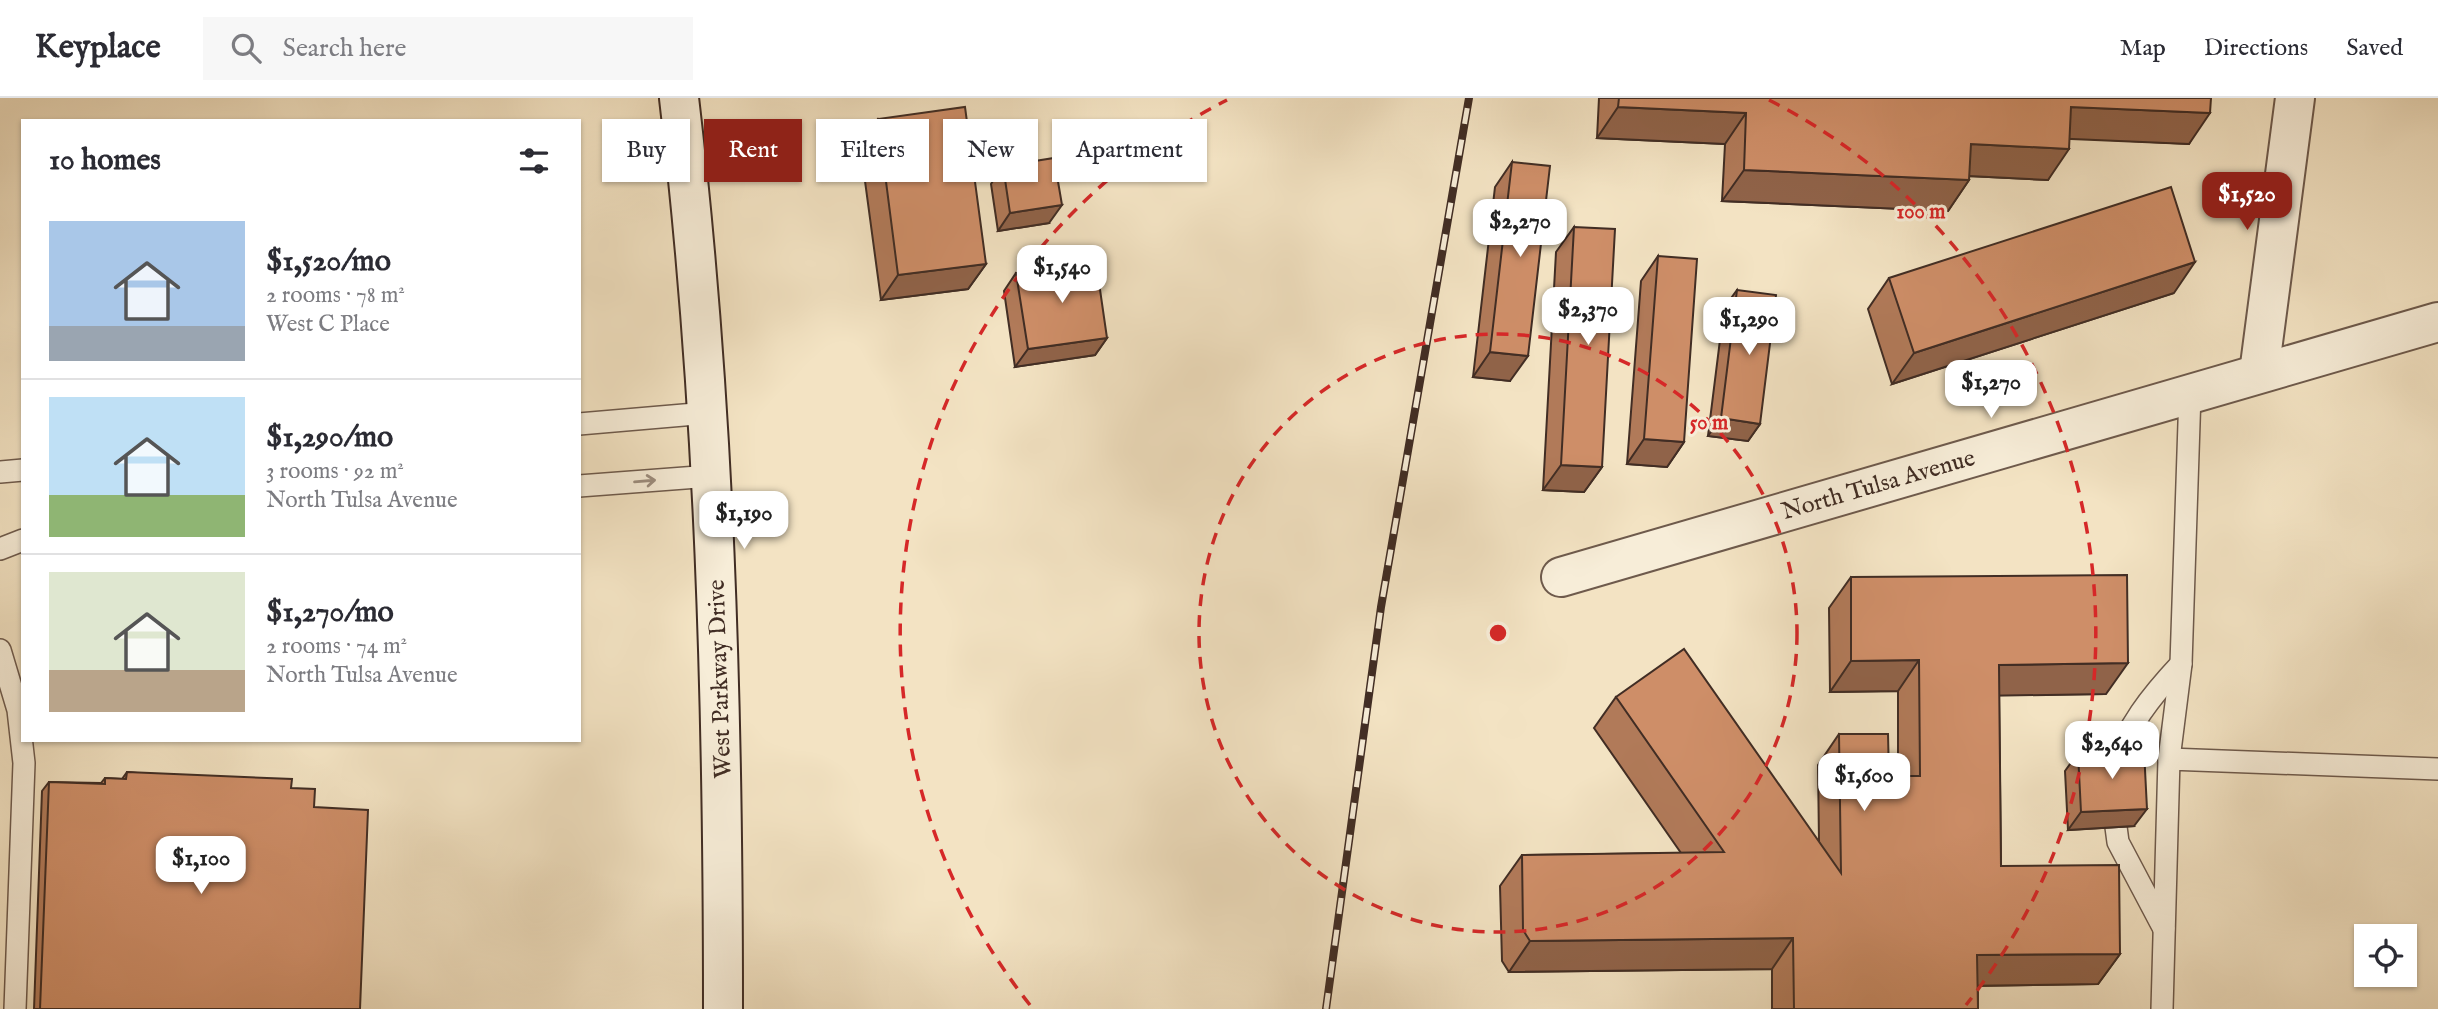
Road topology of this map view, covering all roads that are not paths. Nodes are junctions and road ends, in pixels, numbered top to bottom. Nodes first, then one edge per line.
1 (680, 98) edge
2 (2295, 98) edge
3 (2438, 322) edge
4 (2259, 373) junction
5 (2190, 393) junction
6 (707, 413) junction
7 (581, 424) edge
8 (21, 470) edge
9 (0, 472) edge
10 (711, 476) junction
11 (581, 486) edge
12 (21, 541) edge
13 (0, 549) edge
14 (1561, 577) dead end
15 (0, 650) edge
16 (2181, 664) junction
17 (21, 736) edge
18 (22, 742) edge
19 (2169, 759) junction
20 (2114, 769) edge
21 (2438, 769) edge
22 (2116, 827) edge
23 (2164, 929) junction
24 (15, 1009) edge
25 (723, 1009) edge
26 (2162, 1009) edge

1 - 6 street, West Parkway Drive
2 - 4 street
3 - 4 street, North Tulsa Avenue
4 - 5 street, North Tulsa Avenue
5 - 14 street, North Tulsa Avenue
5 - 16 lane
6 - 7 lane
6 - 10 street, West Parkway Drive
8 - 9 lane
11 -> 10 lane
10 - 25 street, West Parkway Drive
12 - 13 lane
15 - 17 lane
16 - 19 lane
16 - 20 lane
18 - 24 lane
19 - 21 lane
19 - 23 lane
22 - 23 lane
23 - 26 lane

